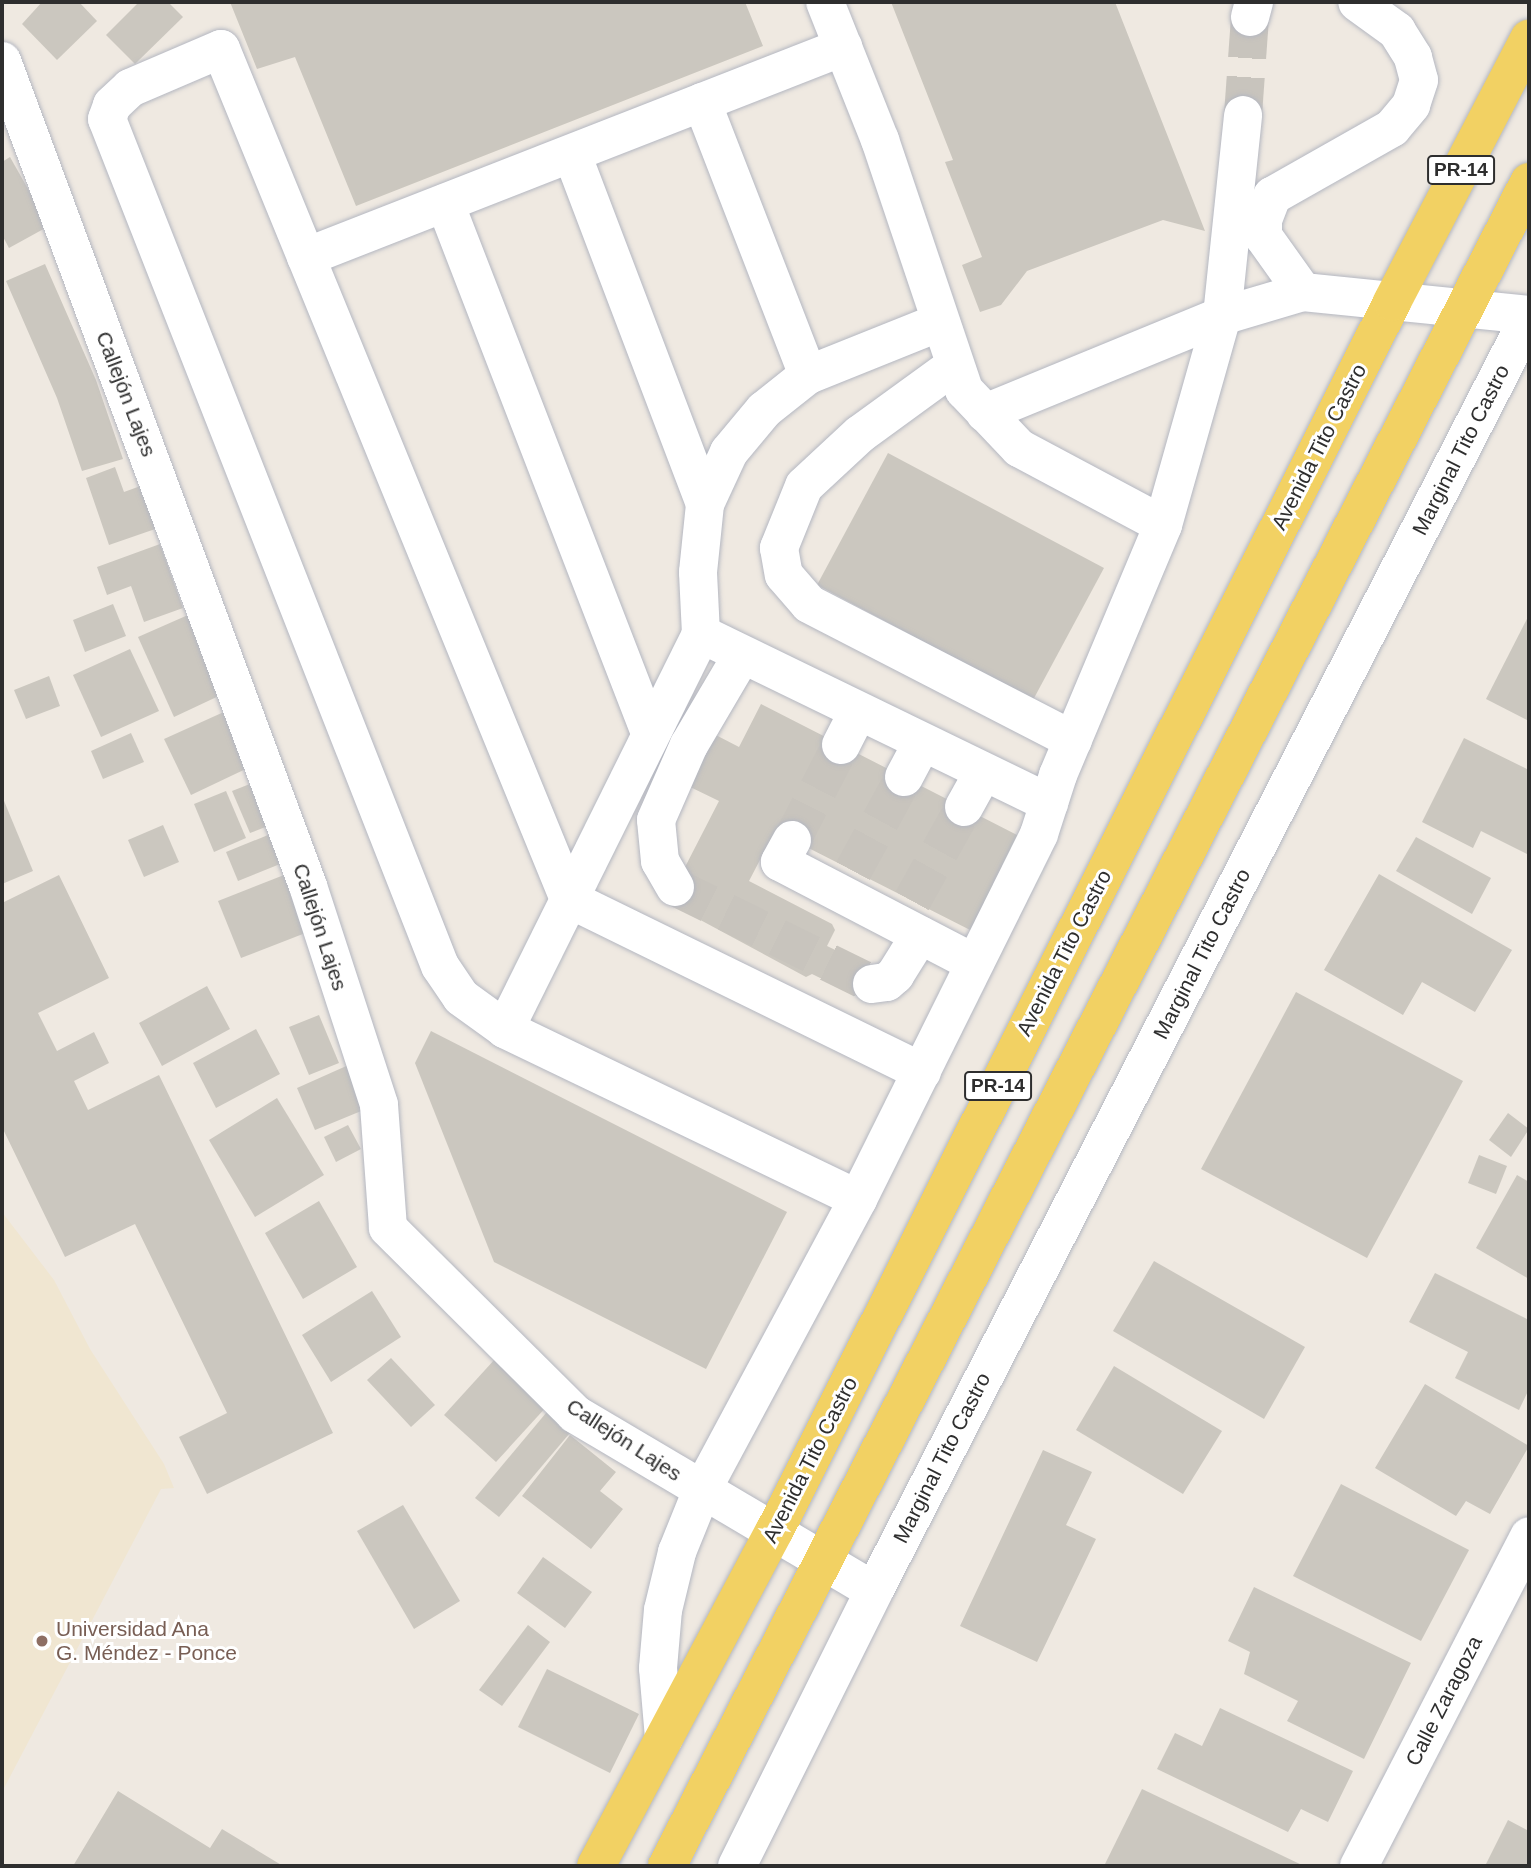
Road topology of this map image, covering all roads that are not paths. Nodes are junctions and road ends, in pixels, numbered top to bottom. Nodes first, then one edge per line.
1 (825, 2) edge
2 (1357, 2) edge
3 (1529, 39) edge
4 (843, 47) junction
5 (2, 61) edge
6 (702, 102) junction
7 (1243, 116) tunnel mouth
8 (572, 154) junction
9 (1529, 182) edge
10 (444, 203) junction
11 (306, 257) junction
12 (1303, 292) junction
13 (1392, 302) junction
14 (1464, 306) junction
15 (1222, 316) junction
16 (1529, 316) edge
17 (940, 322) junction
18 (955, 365) junction
19 (808, 375) junction
20 (985, 413) junction
21 (705, 504) junction
22 (1163, 524) junction
23 (701, 634) junction
24 (742, 655) junction
25 (650, 733) junction
26 (1073, 740) junction
27 (922, 743) junction
28 (983, 773) junction
29 (904, 777) tunnel mouth
30 (1049, 803) junction
31 (964, 807) tunnel mouth
32 (792, 839) tunnel mouth
33 (674, 887) tunnel mouth
34 (569, 899) junction
35 (911, 920) junction
36 (974, 963) junction
37 (872, 984) dead end
38 (505, 1029) junction
39 (922, 1072) junction
40 (858, 1199) junction
41 (702, 1490) junction
42 (775, 1530) junction
43 (1529, 1536) edge
44 (826, 1559) junction
45 (874, 1591) junction
46 (664, 1738) junction
47 (596, 1866) edge
48 (667, 1866) edge
49 (737, 1866) edge
50 (1359, 1866) edge

1 - 4 street
2 - 12 street
3 - 13 main road, Avenida Tito Castro / PR-14
4 - 6 street
4 - 17 street
5 - 41 street, Callejón Lajes
6 - 8 street
6 - 19 street
7 - 15 street
8 - 10 street
8 - 21 street
9 - 14 main road, PR-14
10 - 11 street
10 - 25 street
11 - 34 street
11 - 38 street
12 - 13 street
12 - 15 street
13 - 14 street
13 - 42 main road, Avenida Tito Castro / PR-14
14 - 16 street
14 - 44 main road, PR-14
15 - 20 street
15 - 22 street
16 - 45 street, Marginal Tito Castro
17 - 18 street
17 - 19 street
18 - 20 street
18 - 26 street
19 - 21 street
20 - 22 street
21 - 23 street
22 - 26 street
23 - 24 street
23 - 25 street
24 - 27 street
24 - 33 street
25 - 34 street
26 - 30 street
27 - 28 street
27 - 29 street
28 - 30 street
28 - 31 street
30 - 36 street
32 - 35 street
34 - 38 street
34 - 39 street
35 - 36 street
35 - 37 street
36 - 39 street
38 - 40 street
39 - 40 street
40 - 41 street
41 - 42 street, Callejón Lajes
41 - 46 street
42 - 44 street, Callejón Lajes
42 - 46 main road, Avenida Tito Castro / PR-14
43 - 50 street, Calle Zaragoza
44 - 45 street, Callejón Lajes
44 - 48 main road, PR-14
45 - 49 street, Marginal Tito Castro
46 - 47 main road, Avenida Tito Castro / PR-14

